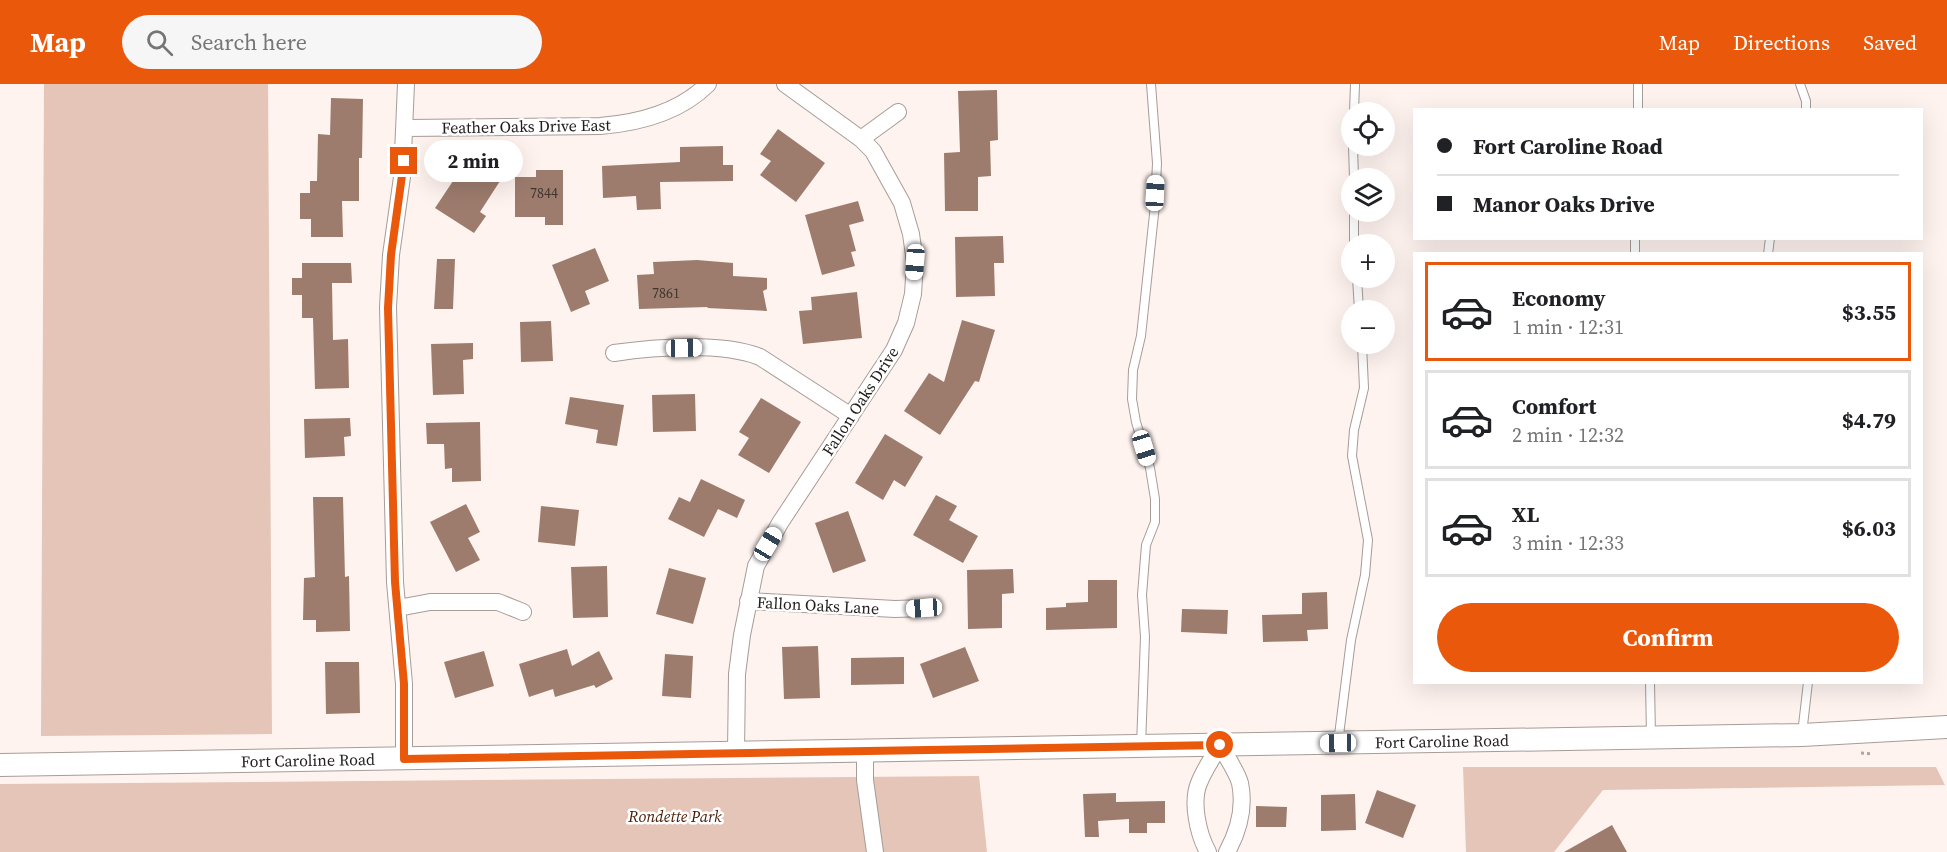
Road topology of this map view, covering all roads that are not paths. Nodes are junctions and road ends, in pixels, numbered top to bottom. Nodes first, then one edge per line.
1 (406, 84) edge
2 (708, 84) edge
3 (785, 84) edge
4 (1151, 84) edge
5 (1355, 84) edge
6 (1638, 84) edge
7 (1800, 84) edge
8 (1354, 102) edge
9 (1638, 108) edge
10 (1806, 108) edge
11 (898, 112) dead end
12 (405, 128) junction
13 (861, 139) junction
14 (614, 353) dead end
15 (1362, 354) edge
16 (851, 416) junction
17 (748, 601) junction
18 (398, 608) junction
19 (924, 608) dead end
20 (523, 612) dead end
21 (1650, 684) edge
22 (1808, 684) edge
23 (1947, 727) edge
24 (1802, 735) junction
25 (1651, 737) junction
26 (1338, 743) junction
27 (1220, 745) junction
28 (1141, 746) junction
29 (865, 750) junction
30 (736, 753) junction
31 (404, 759) junction
32 (0, 765) edge
33 (875, 852) edge
34 (1208, 852) edge
35 (1227, 852) edge

1 - 12 street
2 - 12 street, Feather Oaks Drive East
3 - 13 street, Fallon Oaks Drive
4 - 28 lane
5 - 8 lane
6 - 9 lane
7 - 10 lane
11 - 13 street
12 - 18 street
13 - 16 street, Fallon Oaks Drive
14 - 16 street
15 - 26 lane
16 - 17 street, Fallon Oaks Drive
17 - 19 street, Fallon Oaks Lane
17 - 30 street, Fallon Oaks Drive
18 - 20 street
18 - 31 street
21 - 25 lane
22 - 24 lane
23 - 24 street, Fort Caroline Road
24 - 25 street, Fort Caroline Road
25 - 26 street, Fort Caroline Road
26 - 27 street, Fort Caroline Road
27 - 28 street, Fort Caroline Road
27 - 34 street
27 - 35 street
28 - 29 street, Fort Caroline Road
29 - 30 street, Fort Caroline Road
29 - 33 street
30 - 31 street, Fort Caroline Road
31 - 32 street, Fort Caroline Road

